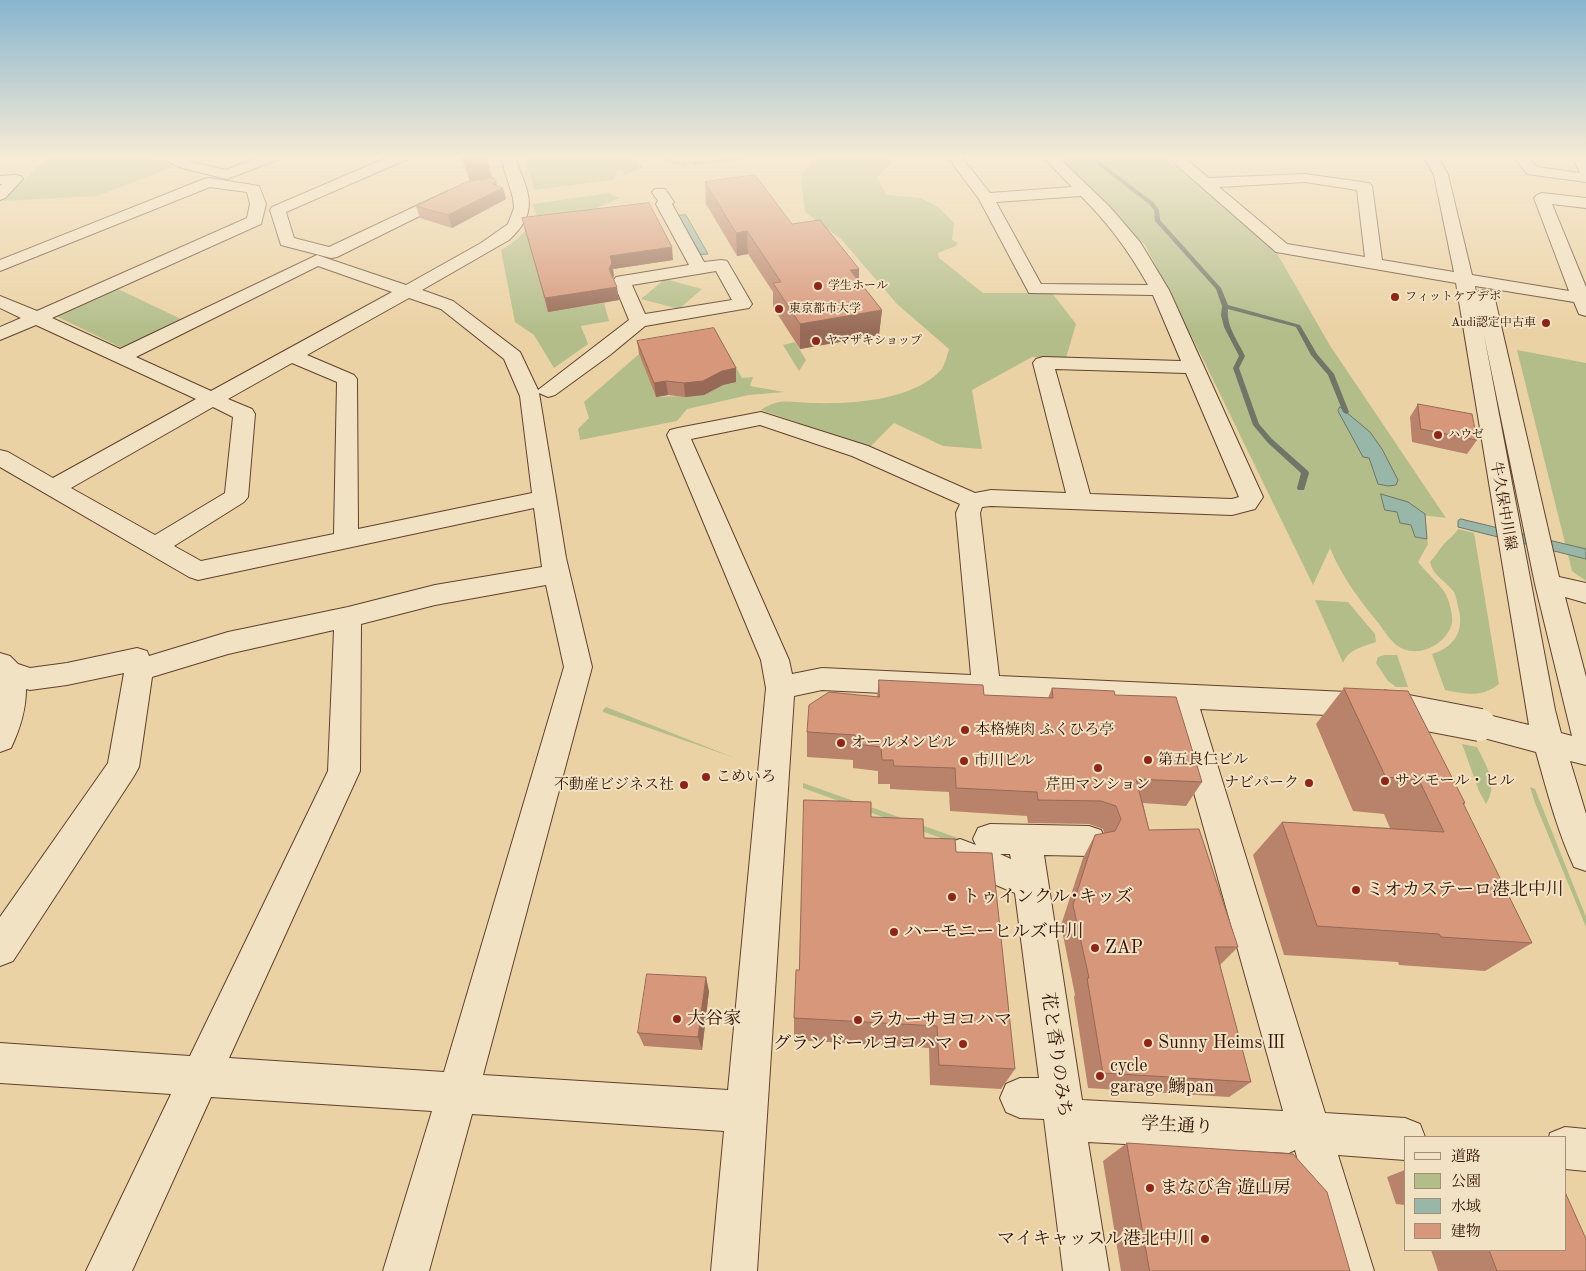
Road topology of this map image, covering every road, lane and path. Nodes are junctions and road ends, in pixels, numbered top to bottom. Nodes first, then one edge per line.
1 (129, 214) edge
2 (257, 214) edge
3 (279, 214) edge
4 (411, 214) edge
5 (521, 214) edge
6 (670, 214) edge
7 (995, 214) edge
8 (1107, 214) edge
9 (1243, 214) edge
10 (1368, 214) edge
11 (1453, 214) edge
12 (1463, 214) edge
13 (1549, 214) edge
14 (1374, 264) junction
15 (0, 266) edge
16 (699, 268) junction
17 (1473, 280) junction
18 (406, 290) junction
19 (1160, 290) junction
20 (0, 301) edge
21 (1584, 302) edge
22 (37, 318) junction
23 (639, 321) junction
24 (0, 334) edge
25 (291, 355) junction
26 (120, 357) junction
27 (1194, 367) junction
28 (548, 390) dead end
29 (212, 399) junction
30 (0, 457) edge
31 (54, 487) junction
32 (545, 498) junction
33 (973, 501) junction
34 (1080, 501) junction
35 (346, 539) junction
36 (156, 546) junction
37 (557, 574) junction
38 (1548, 584) junction
39 (1586, 593) edge
40 (348, 617) junction
41 (4, 669) edge
42 (139, 670) junction
43 (986, 686) junction
44 (780, 688) junction
45 (1181, 696) junction
46 (1586, 733) edge
47 (0, 739) edge
48 (1548, 742) junction
49 (1586, 752) edge
50 (1089, 841) dead end
51 (956, 853) edge
52 (1586, 856) edge
53 (1031, 883) junction
54 (0, 948) edge
55 (0, 1062) edge
56 (200, 1076) junction
57 (458, 1092) junction
58 (1020, 1098) dead end
59 (1064, 1109) junction
60 (747, 1112) junction
61 (1404, 1139) edge
62 (1566, 1148) edge
63 (1586, 1150) edge
64 (109, 1271) edge
65 (406, 1271) edge
66 (734, 1271) edge
67 (1086, 1271) edge
68 (1351, 1271) edge

1 - 15 street
2 - 22 street
3 - 4 street
5 - 18 street
6 - 16 street
7 - 19 street
8 - 19 street
9 - 14 street
10 - 14 street
11 - 17 street, 牛久保中川線
12 - 17 street, 牛久保中川線
13 - 21 street
14 - 17 street
16 - 23 street
16 - 23 street
17 - 21 street
17 - 38 street, 牛久保中川線
17 - 48 street, 牛久保中川線
18 - 25 street
18 - 26 street
18 - 32 street
19 - 27 street
20 - 22 street
22 - 24 street
22 - 26 street
23 - 28 street
25 - 29 street
25 - 35 street
26 - 29 street
27 - 34 street
27 - 34 street
29 - 31 street
29 - 36 street
30 - 31 street
31 - 36 street
32 - 35 street
32 - 37 street
33 - 34 street
33 - 43 street
33 - 44 street
35 - 36 street
37 - 40 street
37 - 57 street
38 - 39 street
38 - 46 street, 牛久保中川線
40 - 42 street
40 - 56 street
41 - 42 street
41 - 47 street
42 - 54 street
43 - 44 street
43 - 45 street
44 - 60 street
45 - 48 street, bridge
45 - 68 street
48 - 49 street
48 - 52 street, 牛久保中川線
50 - 53 street, 花と香りのみち
51 - 53 street
53 - 59 street, 花と香りのみち
55 - 56 street
56 - 57 street
56 - 64 street
57 - 60 street
57 - 65 street
58 - 59 street, 学生通り
59 - 61 street, 学生通り
59 - 67 street, 花と香りのみち
60 - 66 street
62 - 63 street

